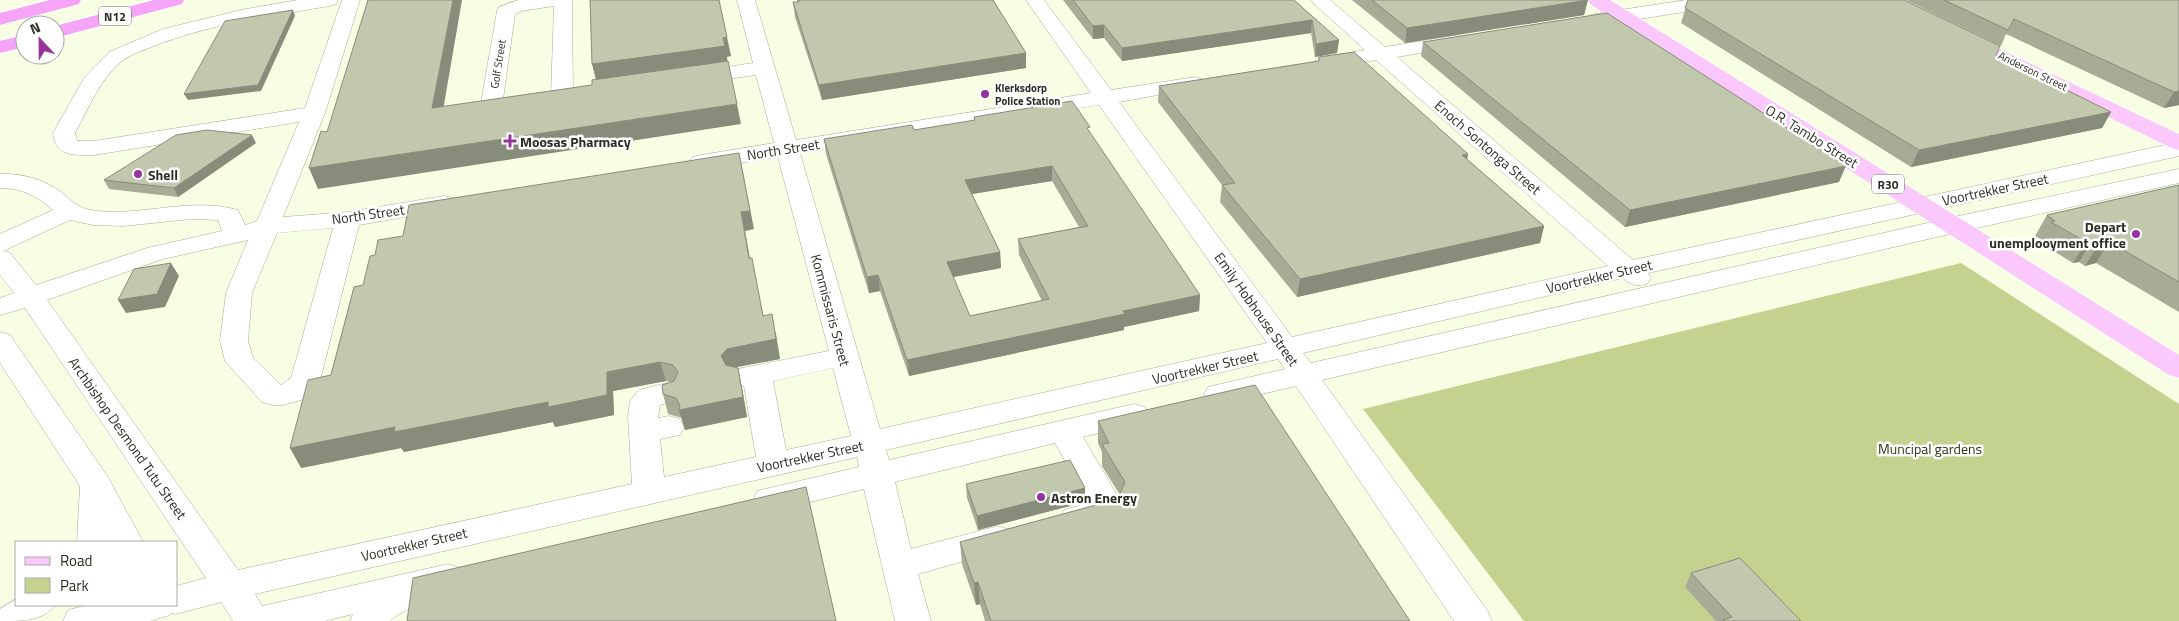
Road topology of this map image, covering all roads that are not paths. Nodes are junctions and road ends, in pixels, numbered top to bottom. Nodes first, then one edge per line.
1 (72, 0) edge
2 (175, 0) edge
3 (330, 0) edge
4 (350, 0) edge
5 (554, 0) edge
6 (564, 0) edge
7 (746, 0) edge
8 (1035, 0) edge
9 (1319, 0) edge
10 (1597, 0) edge
11 (1722, 0) edge
12 (1622, 16) junction
13 (0, 19) edge
14 (1574, 24) edge
15 (65, 29) edge
16 (1949, 31) edge
17 (1477, 38) edge
18 (15, 43) edge
19 (0, 47) edge
20 (1381, 54) junction
21 (1302, 66) edge
22 (764, 68) junction
23 (1214, 80) edge
24 (677, 81) edge
25 (1105, 97) junction
26 (314, 113) junction
27 (2179, 143) edge
28 (788, 148) junction
29 (2179, 149) edge
30 (680, 165) edge
31 (2179, 176) edge
32 (0, 180) edge
33 (465, 200) edge
34 (1921, 204) junction
35 (68, 212) junction
36 (130, 218) junction
37 (348, 218) junction
38 (1954, 225) junction
39 (266, 226) junction
40 (236, 236) junction
41 (0, 244) edge
42 (0, 258) edge
43 (138, 259) junction
44 (1629, 269) junction
45 (30, 295) junction
46 (1655, 295) junction
47 (0, 307) edge
48 (0, 341) edge
49 (1285, 348) junction
50 (844, 357) junction
51 (2179, 368) edge
52 (1303, 374) junction
53 (1188, 402) edge
54 (1159, 408) edge
55 (658, 416) dead end
56 (1062, 431) junction
57 (869, 443) junction
58 (773, 464) junction
59 (877, 473) junction
60 (96, 485) junction
61 (649, 491) junction
62 (742, 506) edge
63 (94, 541) edge
64 (125, 541) edge
65 (898, 566) junction
66 (230, 586) junction
67 (178, 599) edge
68 (35, 606) edge
69 (153, 606) edge
70 (159, 606) edge
71 (10, 621) edge
72 (81, 621) edge
73 (168, 621) edge
74 (252, 621) edge
75 (262, 621) edge
76 (368, 621) edge
77 (913, 621) edge
78 (1474, 621) edge

1 - 13 highway
2 - 15 highway, N12
3 - 26 street
4 - 26 street
5 - 6 street, Golf Street
7 - 22 street, Kommissaris Street
8 - 25 street, Emily Hobhouse Street
9 - 20 street, Enoch Sontonga Street
10 - 12 main road, O.R. Tambo Street / R30
11 - 12 street
12 - 14 street
12 - 34 main road, O.R. Tambo Street / R30
16 - 27 main road, Anderson Street
17 - 20 street
18 - 19 highway
20 - 21 street
20 - 44 street, Enoch Sontonga Street
22 - 24 street
22 - 28 street, Kommissaris Street
23 - 25 street, North Street
25 - 28 street, North Street
25 - 49 street, Emily Hobhouse Street
26 - 39 street
28 - 30 street, North Street
28 - 50 street, Kommissaris Street
29 - 34 street, Voortrekker Street
31 - 38 street, Voortrekker Street
32 - 35 street
33 - 37 street, North Street
34 - 38 main road, O.R. Tambo Street / R30
34 - 44 street, Voortrekker Street
35 - 36 street
35 - 41 street
36 - 40 street
36 - 43 street
37 - 39 street, North Street
37 - 39 street
38 - 46 street, Voortrekker Street
38 - 51 main road, O.R. Tambo Street / R30
39 - 40 street, North Street
40 - 43 street, North Street
42 - 45 street, Archbishop Desmond Tutu Street
43 - 45 street, North Street
44 - 46 street, Enoch Sontonga Street
44 - 49 street, Voortrekker Street
45 - 47 street, North Street
45 - 66 street, Archbishop Desmond Tutu Street
46 - 52 street, Voortrekker Street
48 - 60 street
49 - 52 street, Emily Hobhouse Street
49 - 57 street, Voortrekker Street
50 - 57 street, Kommissaris Street
50 - 58 street
52 - 53 street, Voortrekker Street
52 - 78 street, Emily Hobhouse Street
54 - 56 street
55 - 61 street
56 - 59 street
56 - 65 street
57 - 58 street, Voortrekker Street
57 - 59 street, Kommissaris Street
58 - 61 street, Voortrekker Street
59 - 62 street
59 - 65 street, Kommissaris Street
60 - 63 street
60 - 64 street
61 - 66 street, Voortrekker Street
65 - 77 street, Kommissaris Street
66 - 67 street, Voortrekker Street
66 - 74 street, Archbishop Desmond Tutu Street
68 - 71 street
69 - 72 street
70 - 73 street
75 - 76 street

